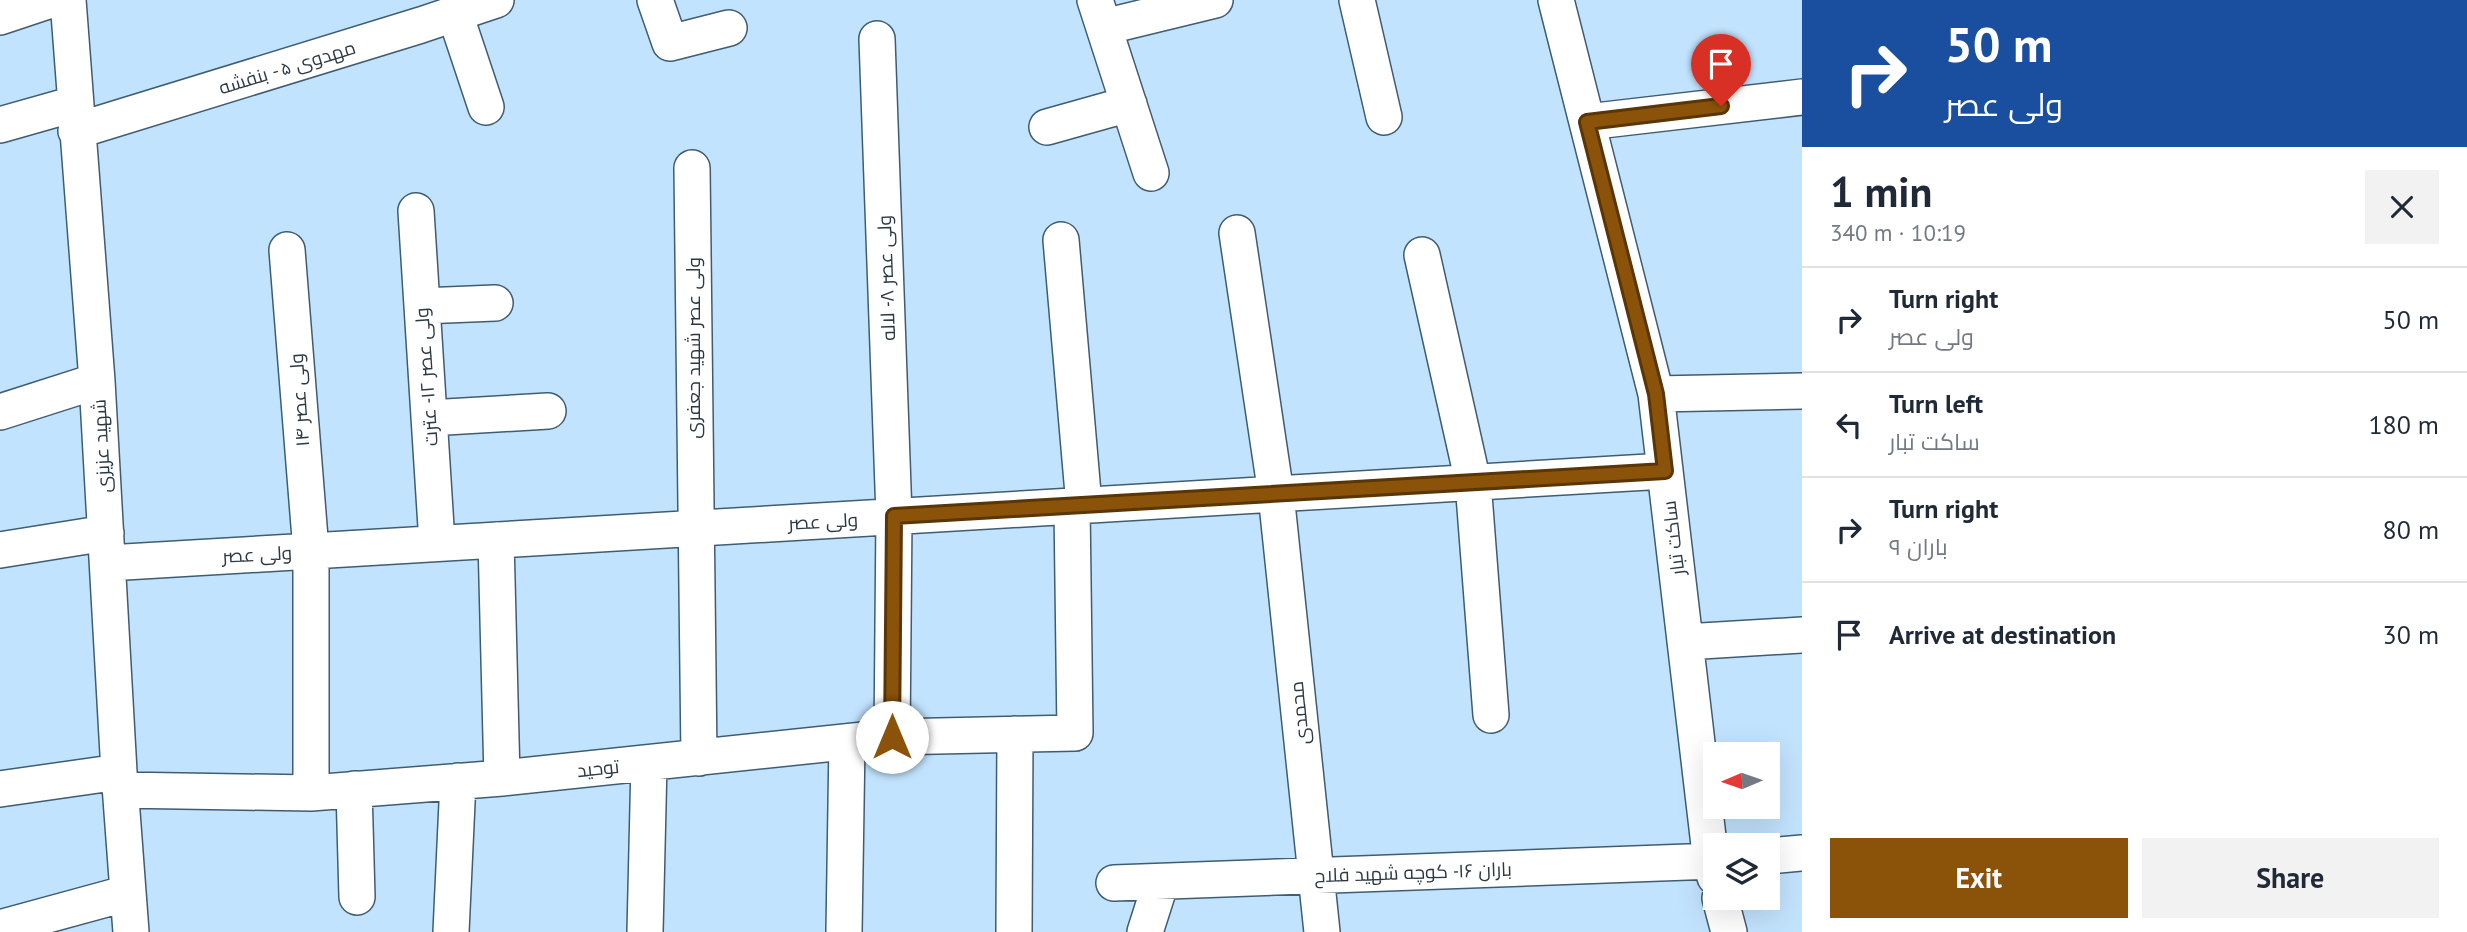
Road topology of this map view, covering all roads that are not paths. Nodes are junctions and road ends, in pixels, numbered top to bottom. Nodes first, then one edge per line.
1 (51, 0) edge
2 (68, 0) edge
3 (496, 0) edge
4 (655, 0) edge
5 (1215, 0) edge
6 (1357, 0) edge
7 (1556, 0) edge
8 (1100, 13) edge
9 (455, 14) junction
10 (0, 18) edge
11 (729, 28) dead end
12 (877, 39) dead end
13 (1802, 97) edge
14 (1129, 104) junction
15 (486, 107) dead end
16 (1384, 117) dead end
17 (75, 118) junction
18 (1587, 122) junction
19 (0, 125) edge
20 (1047, 127) dead end
21 (692, 169) dead end
22 (1150, 173) dead end
23 (416, 211) dead end
24 (1237, 233) dead end
25 (1061, 240) dead end
26 (287, 250) dead end
27 (1422, 255) dead end
28 (495, 303) dead end
29 (422, 306) junction
30 (97, 381) junction
31 (1802, 391) edge
32 (1656, 394) junction
33 (548, 411) dead end
34 (0, 412) edge
35 (429, 418) junction
36 (1665, 471) junction
37 (1473, 482) junction
38 (1276, 494) junction
39 (1078, 505) junction
40 (894, 516) junction
41 (695, 528) junction
42 (496, 540) junction
43 (437, 543) junction
44 (107, 548) junction
45 (0, 550) edge
46 (311, 551) junction
47 (1802, 635) edge
48 (1685, 642) junction
49 (1491, 715) dead end
50 (1015, 734) junction
51 (892, 737) junction
52 (847, 742) junction
53 (699, 758) junction
54 (649, 763) junction
55 (502, 778) junction
56 (120, 781) junction
57 (458, 781) junction
58 (0, 789) edge
59 (354, 789) junction
60 (311, 793) junction
61 (1710, 833) edge
62 (1802, 853) edge
63 (1780, 855) edge
64 (1703, 867) edge
65 (1316, 876) junction
66 (1161, 882) junction
67 (1114, 883) dead end
68 (128, 893) junction
69 (357, 897) dead end
70 (1723, 910) edge
71 (0, 929) edge
72 (131, 932) edge
73 (451, 932) edge
74 (645, 932) edge
75 (844, 932) edge
76 (1014, 932) edge
77 (1145, 932) edge
78 (1322, 932) edge
79 (1729, 932) edge

1 - 10 street
2 - 17 street, شهید عزیزی
3 - 9 street, مهدوی ۵ - بنفشه
4 - 11 street
5 - 8 street
6 - 16 street
7 - 18 street, ساکت تبار
8 - 14 street
9 - 15 street
9 - 17 street, مهدوی ۵ - بنفشه
12 - 40 street, ولی عصر ۸- لاله
13 - 18 street
14 - 20 street
14 - 22 street
17 - 19 street, مهدوی ۵ - بنفشه
17 - 30 street, شهید عزیزی
18 - 32 street, ساکت تبار
21 - 41 street, ولی عصر شهید جعفری
23 - 29 street, ولی عصر ۱۲- عترت
24 - 38 street, محمدی
25 - 39 street
26 - 46 street, ولی عصر ۱۴
27 - 37 street
28 - 29 street
29 - 35 street, ولی عصر ۱۲- عترت
30 - 34 street
30 - 44 street, شهید عزیزی
31 - 32 street
32 - 36 street, ساکت تبار
33 - 35 street
35 - 43 street, ولی عصر ۱۲- عترت
36 - 37 street, ولی عصر
36 - 48 street, ساکت تبار
37 - 38 street, ولی عصر
37 - 49 street
38 - 39 street, ولی عصر
38 - 65 street, محمدی
39 - 40 street, ولی عصر
39 - 50 street, توحید
40 - 41 street, ولی عصر
40 - 51 street, ولی عصر ۸- لاله
41 - 42 street, ولی عصر
41 - 53 street, ولی عصر شهید جعفری
42 - 43 street, ولی عصر
42 - 55 street
43 - 46 street, ولی عصر
44 - 45 street, ولی عصر
44 - 46 street, ولی عصر
44 - 56 street, شهید عزیزی
46 - 60 street, ولی عصر ۱۴
47 - 48 street
48 - 61 street, ساکت تبار
50 - 51 street, توحید
50 - 76 street
51 - 52 street, توحید
52 - 53 street, توحید
52 - 75 street
53 - 54 street, توحید
54 - 55 street, توحید
54 - 74 street
55 - 57 street, توحید
56 - 58 street, توحید
56 - 60 street, توحید
56 - 68 street, شهید عزیزی
57 - 59 street, توحید
57 - 73 street
59 - 60 street, توحید
59 - 69 street
62 - 63 street
64 - 65 street, باران ۱۶- کوچه شهید فلاح
65 - 66 street, باران ۱۶- کوچه شهید فلاح
65 - 78 street, محمدی
66 - 67 street, باران ۱۶- کوچه شهید فلاح
66 - 77 street
68 - 71 street
68 - 72 street, شهید عزیزی
70 - 79 street

